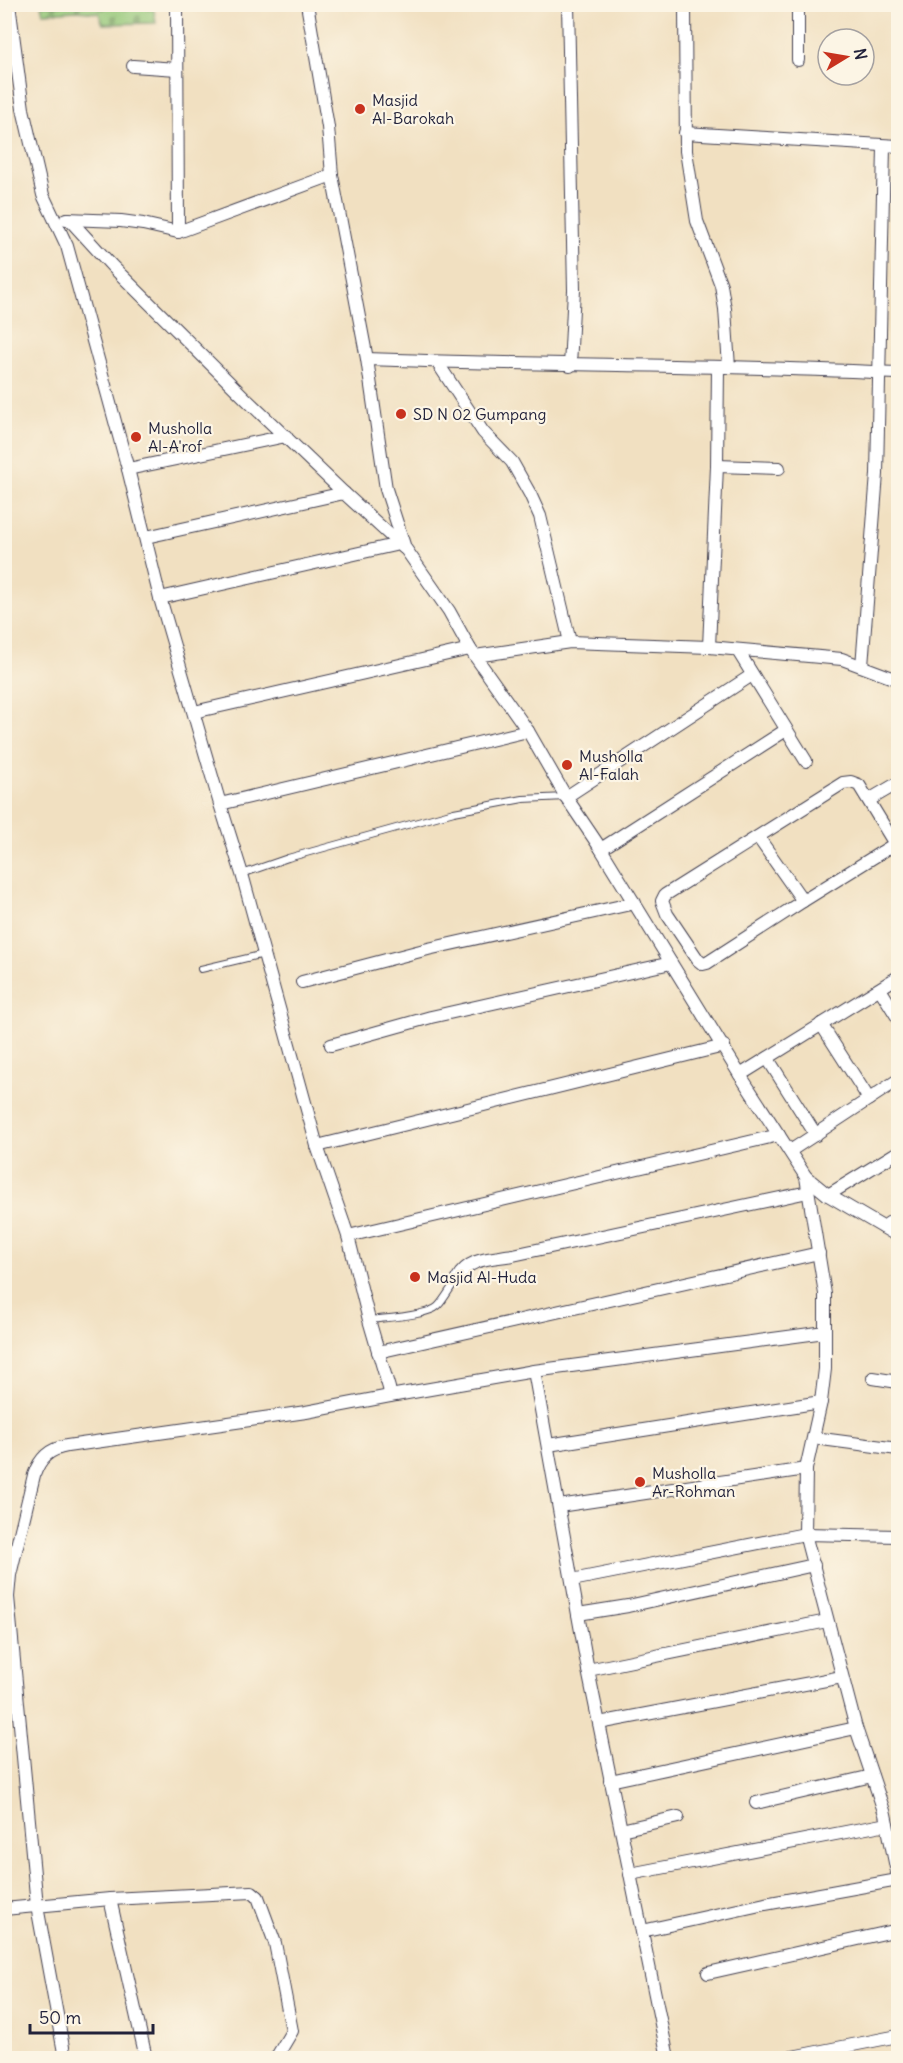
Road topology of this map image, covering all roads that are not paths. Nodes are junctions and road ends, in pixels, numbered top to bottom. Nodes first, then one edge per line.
1 (9, 4) edge
2 (177, 4) edge
3 (568, 4) edge
4 (685, 4) edge
5 (798, 4) edge
6 (304, 6) edge
7 (798, 60) dead end
8 (133, 66) dead end
9 (177, 69) junction
10 (685, 133) junction
11 (898, 146) edge
12 (884, 147) junction
13 (332, 176) junction
14 (52, 218) junction
15 (69, 219) junction
16 (178, 232) junction
17 (367, 359) junction
18 (437, 362) junction
19 (570, 366) junction
20 (723, 367) junction
21 (879, 372) junction
22 (898, 373) edge
23 (286, 436) junction
24 (717, 466) junction
25 (779, 468) dead end
26 (128, 469) junction
27 (344, 493) junction
28 (146, 537) junction
29 (402, 546) junction
30 (160, 597) junction
31 (570, 642) junction
32 (709, 647) junction
33 (738, 651) junction
34 (473, 653) junction
35 (862, 666) junction
36 (752, 675) junction
37 (898, 680) edge
38 (194, 712) junction
39 (786, 730) junction
40 (528, 731) junction
41 (806, 761) dead end
42 (898, 783) edge
43 (566, 797) junction
44 (869, 800) junction
45 (220, 804) junction
46 (758, 837) junction
47 (898, 845) edge
48 (601, 849) junction
49 (242, 874) junction
50 (803, 901) junction
51 (635, 903) junction
52 (682, 936) junction
53 (663, 948) junction
54 (264, 954) junction
55 (671, 963) junction
56 (201, 969) dead end
57 (898, 977) edge
58 (302, 982) dead end
59 (880, 989) junction
60 (898, 1018) edge
61 (821, 1024) junction
62 (331, 1045) dead end
63 (724, 1046) junction
64 (768, 1059) junction
65 (740, 1075) junction
66 (898, 1080) edge
67 (869, 1099) junction
68 (779, 1135) junction
69 (816, 1135) junction
70 (318, 1146) junction
71 (790, 1151) junction
72 (898, 1152) edge
73 (806, 1177) junction
74 (808, 1192) junction
75 (828, 1195) junction
76 (898, 1217) edge
77 (883, 1227) junction
78 (348, 1236) junction
79 (898, 1236) edge
80 (819, 1253) junction
81 (457, 1279) joint
82 (369, 1320) junction
83 (825, 1332) junction
84 (378, 1352) junction
85 (534, 1371) junction
86 (873, 1378) dead end
87 (898, 1382) edge
88 (390, 1396) junction
89 (821, 1402) junction
90 (814, 1438) junction
91 (548, 1445) junction
92 (898, 1449) edge
93 (806, 1469) junction
94 (559, 1506) junction
95 (805, 1534) junction
96 (898, 1536) edge
97 (814, 1565) junction
98 (572, 1580) junction
99 (578, 1614) junction
100 (827, 1621) junction
101 (588, 1670) junction
102 (842, 1677) junction
103 (599, 1723) junction
104 (856, 1728) junction
105 (872, 1776) junction
106 (610, 1781) junction
107 (756, 1803) dead end
108 (898, 1813) edge
109 (678, 1817) dead end
110 (886, 1819) junction
111 (621, 1830) junction
112 (630, 1874) junction
113 (898, 1879) edge
114 (110, 1899) junction
115 (37, 1906) junction
116 (4, 1909) edge
117 (898, 1930) edge
118 (642, 1931) junction
119 (708, 1973) dead end
120 (898, 2036) edge
121 (64, 2058) edge
122 (146, 2058) edge
123 (276, 2058) edge
124 (668, 2058) edge
125 (787, 2058) edge

1 - 14 street
2 - 9 street
3 - 19 street
4 - 10 street
5 - 7 street
6 - 13 street
8 - 9 street
9 - 16 street
10 - 12 street
10 - 20 street
11 - 12 street
12 - 21 street
13 - 16 street
13 - 17 street
14 - 15 street
14 - 26 street
15 - 16 street
15 - 23 street
17 - 18 street
17 - 29 street
18 - 19 street
18 - 31 street
19 - 20 street
20 - 21 street
20 - 24 street
21 - 22 street
21 - 35 street
23 - 26 street
23 - 27 street
24 - 25 street
24 - 32 street
26 - 28 street
27 - 28 street
27 - 29 street
28 - 30 street
29 - 30 street
29 - 34 street
30 - 38 street
31 - 32 street
31 - 34 street
32 - 33 street
33 - 35 street
33 - 36 street
34 - 38 street
34 - 40 street
35 - 37 street
36 - 39 street
36 - 43 street
38 - 45 street
39 - 41 street
39 - 48 street
40 - 43 street
40 - 45 street
42 - 44 street
43 - 48 street
43 - 49 lane
44 - 46 street
44 - 47 street
45 - 49 street
46 - 50 street
46 - 52 street
47 - 50 street
48 - 51 street
49 - 54 street
50 - 52 street
51 - 53 street
51 - 58 street
52 - 53 street
53 - 55 street
54 - 56 lane
54 - 70 street
55 - 62 street
55 - 63 street
57 - 59 street
59 - 60 street
59 - 61 street
61 - 64 street
61 - 67 street
63 - 65 street
63 - 70 street
64 - 65 street
64 - 69 street
65 - 68 street
66 - 67 street
67 - 69 street
68 - 71 street
68 - 78 street
69 - 71 street
70 - 78 street
71 - 73 street
72 - 75 street
73 - 74 street
73 - 75 street
74 - 80 street
74 - 81 street
75 - 77 street
76 - 77 street
77 - 79 street
78 - 82 street
80 - 83 street
80 - 84 street
81 - 82 lane
82 - 84 street
83 - 85 street
83 - 89 street
84 - 88 street
85 - 88 street
85 - 91 street
86 - 87 street
88 - 115 street
89 - 90 street
89 - 91 street
90 - 92 street
90 - 93 street
91 - 94 street
93 - 94 street
93 - 95 street
94 - 98 street
95 - 96 street
95 - 97 street
95 - 98 street
97 - 99 street
97 - 100 street
98 - 99 street
99 - 101 street
100 - 101 street
100 - 102 street
101 - 103 street
102 - 103 street
102 - 104 street
103 - 106 street
104 - 105 street
104 - 106 street
105 - 107 street
105 - 110 street
106 - 111 street
108 - 110 street
109 - 111 street
110 - 112 street
110 - 113 street
111 - 112 street
112 - 118 street
113 - 118 street
114 - 115 street
114 - 122 street
114 - 123 street
115 - 116 street
115 - 121 street
117 - 119 street
118 - 124 street
120 - 125 street

